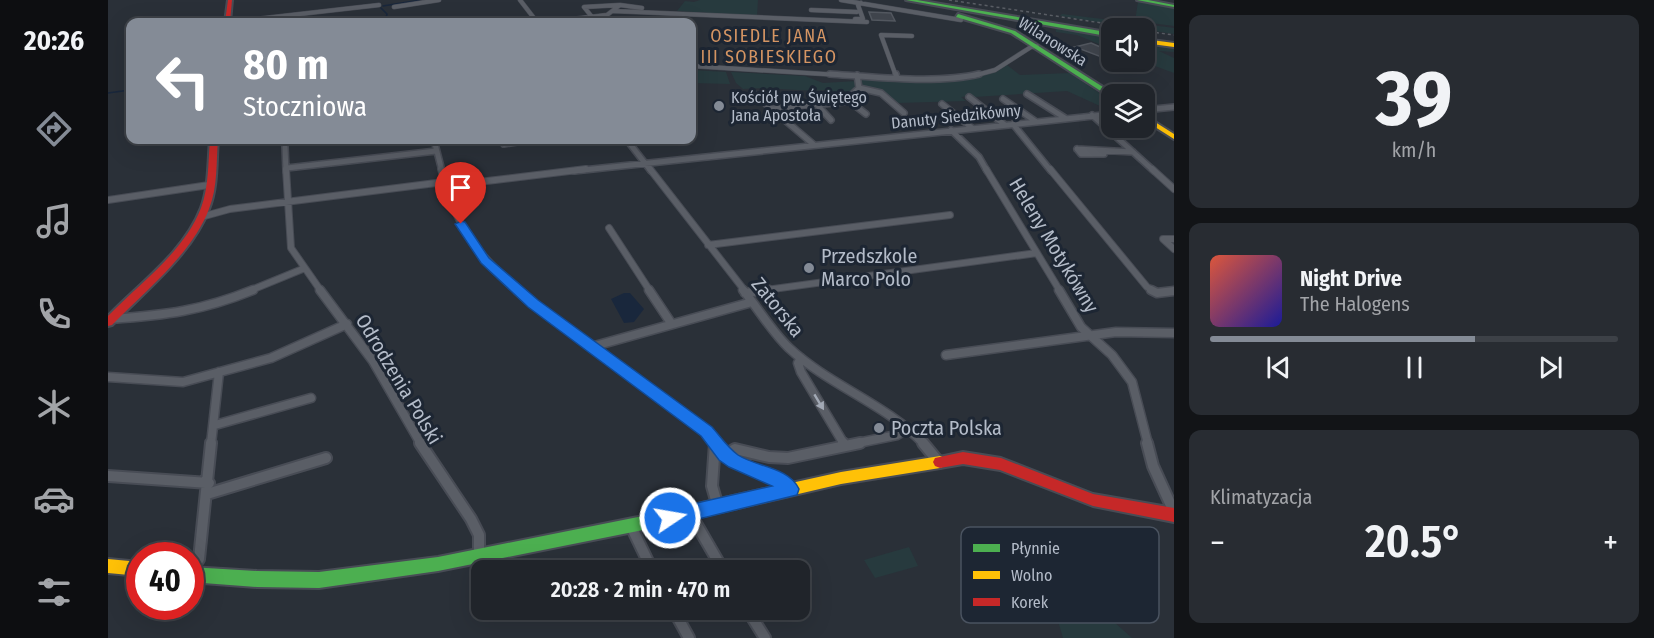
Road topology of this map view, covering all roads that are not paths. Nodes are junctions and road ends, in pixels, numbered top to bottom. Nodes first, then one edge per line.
1 (230, 0) edge
2 (439, 0) edge
3 (519, 0) edge
4 (841, 0) edge
5 (908, 0) edge
6 (921, 0) edge
7 (1140, 0) edge
8 (861, 2) edge
9 (810, 4) dead end
10 (379, 5) dead end
11 (620, 5) junction
12 (959, 6) junction
13 (1174, 6) edge
14 (394, 7) dead end
15 (941, 9) junction
16 (811, 10) junction
17 (612, 11) junction
18 (663, 12) junction
19 (857, 12) dead end
20 (592, 17) junction
21 (818, 17) dead end
22 (229, 18) edge
23 (264, 18) edge
24 (534, 18) edge
25 (586, 18) edge
26 (863, 19) junction
27 (812, 20) junction
28 (961, 20) dead end
29 (1101, 32) edge
30 (1101, 32) edge
31 (912, 36) dead end
32 (1155, 40) edge
33 (1174, 43) edge
34 (1037, 46) junction
35 (696, 66) edge
36 (857, 75) junction
37 (897, 78) junction
38 (859, 88) junction
39 (1101, 89) edge
40 (753, 93) dead end
41 (1027, 94) dead end
42 (969, 98) dead end
43 (848, 99) junction
44 (1003, 99) dead end
45 (942, 104) dead end
46 (817, 105) junction
47 (1174, 107) edge
48 (771, 109) junction
49 (1155, 109) edge
50 (904, 113) dead end
51 (866, 114) dead end
52 (1101, 115) edge
53 (1092, 116) junction
54 (1065, 118) junction
55 (831, 120) dead end
56 (1035, 121) junction
57 (1009, 124) junction
58 (1155, 124) edge
59 (972, 128) junction
60 (951, 130) junction
61 (1174, 137) edge
62 (214, 144) edge
63 (435, 144) edge
64 (630, 144) edge
65 (813, 144) junction
66 (285, 147) dead end
67 (436, 151) junction
68 (1130, 152) junction
69 (645, 162) junction
70 (288, 168) junction
71 (445, 184) junction
72 (209, 185) junction
73 (1174, 189) edge
74 (108, 200) edge
75 (289, 201) junction
76 (203, 213) junction
77 (950, 215) dead end
78 (609, 228) dead end
79 (1174, 239) edge
80 (708, 245) junction
81 (1174, 249) edge
82 (1037, 253) junction
83 (305, 268) junction
84 (1174, 291) edge
85 (745, 293) junction
86 (752, 302) junction
87 (110, 320) edge
88 (670, 323) junction
89 (348, 324) junction
90 (1174, 333) edge
91 (1090, 336) junction
92 (591, 347) junction
93 (946, 355) dead end
94 (801, 358) junction
95 (219, 372) junction
96 (108, 377) edge
97 (311, 398) dead end
98 (215, 425) junction
99 (909, 428) junction
100 (715, 441) junction
101 (845, 446) junction
102 (725, 455) junction
103 (326, 458) dead end
104 (937, 460) junction
105 (108, 476) edge
106 (209, 483) junction
107 (790, 489) junction
108 (207, 494) junction
109 (718, 507) junction
110 (690, 513) junction
111 (1174, 514) edge
112 (631, 526) junction
113 (201, 542) edge
114 (479, 557) junction
115 (647, 560) edge
116 (717, 560) edge
117 (108, 566) edge
118 (126, 568) edge
119 (204, 574) edge
120 (679, 620) edge
121 (754, 620) edge
122 (689, 638) edge
123 (765, 638) edge

1 - 22 street
2 - 14 street
3 - 24 street
4 - 8 street
5 - 15 street
6 - 12 street
7 - 13 street
8 - 15 street, Wilanowska
8 - 26 street
8 - 28 street
9 - 16 street
10 - 23 street
11 - 17 street
11 - 18 street
11 - 20 street
12 - 15 street, Wilanowska
12 - 30 street
15 - 29 street
15 - 34 street, Wilanowska
16 - 19 street
16 - 27 street
17 - 18 street
17 - 20 street
18 - 27 street
20 - 25 street
21 - 26 street
26 - 27 street
31 - 37 street
32 - 33 street
34 - 37 street
34 - 39 street, Wilanowska
35 - 36 street
36 - 37 street
36 - 38 street
38 - 43 street
38 - 50 street
40 - 48 street
41 - 54 street
42 - 57 street
43 - 46 street
43 - 51 street
44 - 56 street
45 - 59 street
46 - 48 street
46 - 55 street
47 - 49 street
48 - 65 street
52 - 53 street, Danuty Siedzikówny
53 - 54 street, Danuty Siedzikówny
53 - 68 street
54 - 56 street, Danuty Siedzikówny
56 - 57 street, Danuty Siedzikówny
57 - 59 street, Danuty Siedzikówny
57 - 84 street
58 - 61 street
59 - 60 street, Danuty Siedzikówny
60 - 65 street, Danuty Siedzikówny
60 - 82 street, Heleny Motykówny
62 - 72 street
63 - 67 street
64 - 69 street, Zatorska
65 - 69 street, Danuty Siedzikówny
66 - 70 street, Odrodzenia Polski
67 - 70 street
67 - 71 street
68 - 68 street
68 - 73 street
69 - 71 street, Danuty Siedzikówny
69 - 80 street, Zatorska
70 - 75 street, Odrodzenia Polski
71 - 75 street, Danuty Siedzikówny
71 - 92 street
72 - 74 street
72 - 76 street
75 - 76 street, Danuty Siedzikówny
75 - 83 street, Odrodzenia Polski
76 - 87 street
77 - 80 street
78 - 88 street
79 - 81 street
80 - 85 street, Zatorska
82 - 85 street
82 - 91 street, Heleny Motykówny
83 - 87 street
83 - 89 street, Odrodzenia Polski
85 - 86 street, Zatorska
86 - 88 street
86 - 94 street, Zatorska
88 - 92 street
89 - 95 street
89 - 114 street, Odrodzenia Polski
90 - 91 street
91 - 93 street
91 - 111 street, Heleny Motykówny
92 - 100 street
94 - 99 street, Zatorska
94 -> 101 street
95 - 96 street
95 - 98 street
97 - 98 street
98 - 106 street
99 - 101 street
99 - 104 street, Zatorska
100 - 102 street
100 - 109 street
101 - 102 street
102 - 107 street
103 - 108 street
104 - 107 street
104 - 111 street
105 - 106 street
106 - 108 street
107 - 109 street
108 - 113 street
109 - 110 street
110 - 112 street
110 - 116 street
112 - 114 street
112 - 115 street
114 - 119 street
117 - 118 street
120 - 122 street
121 - 123 street

